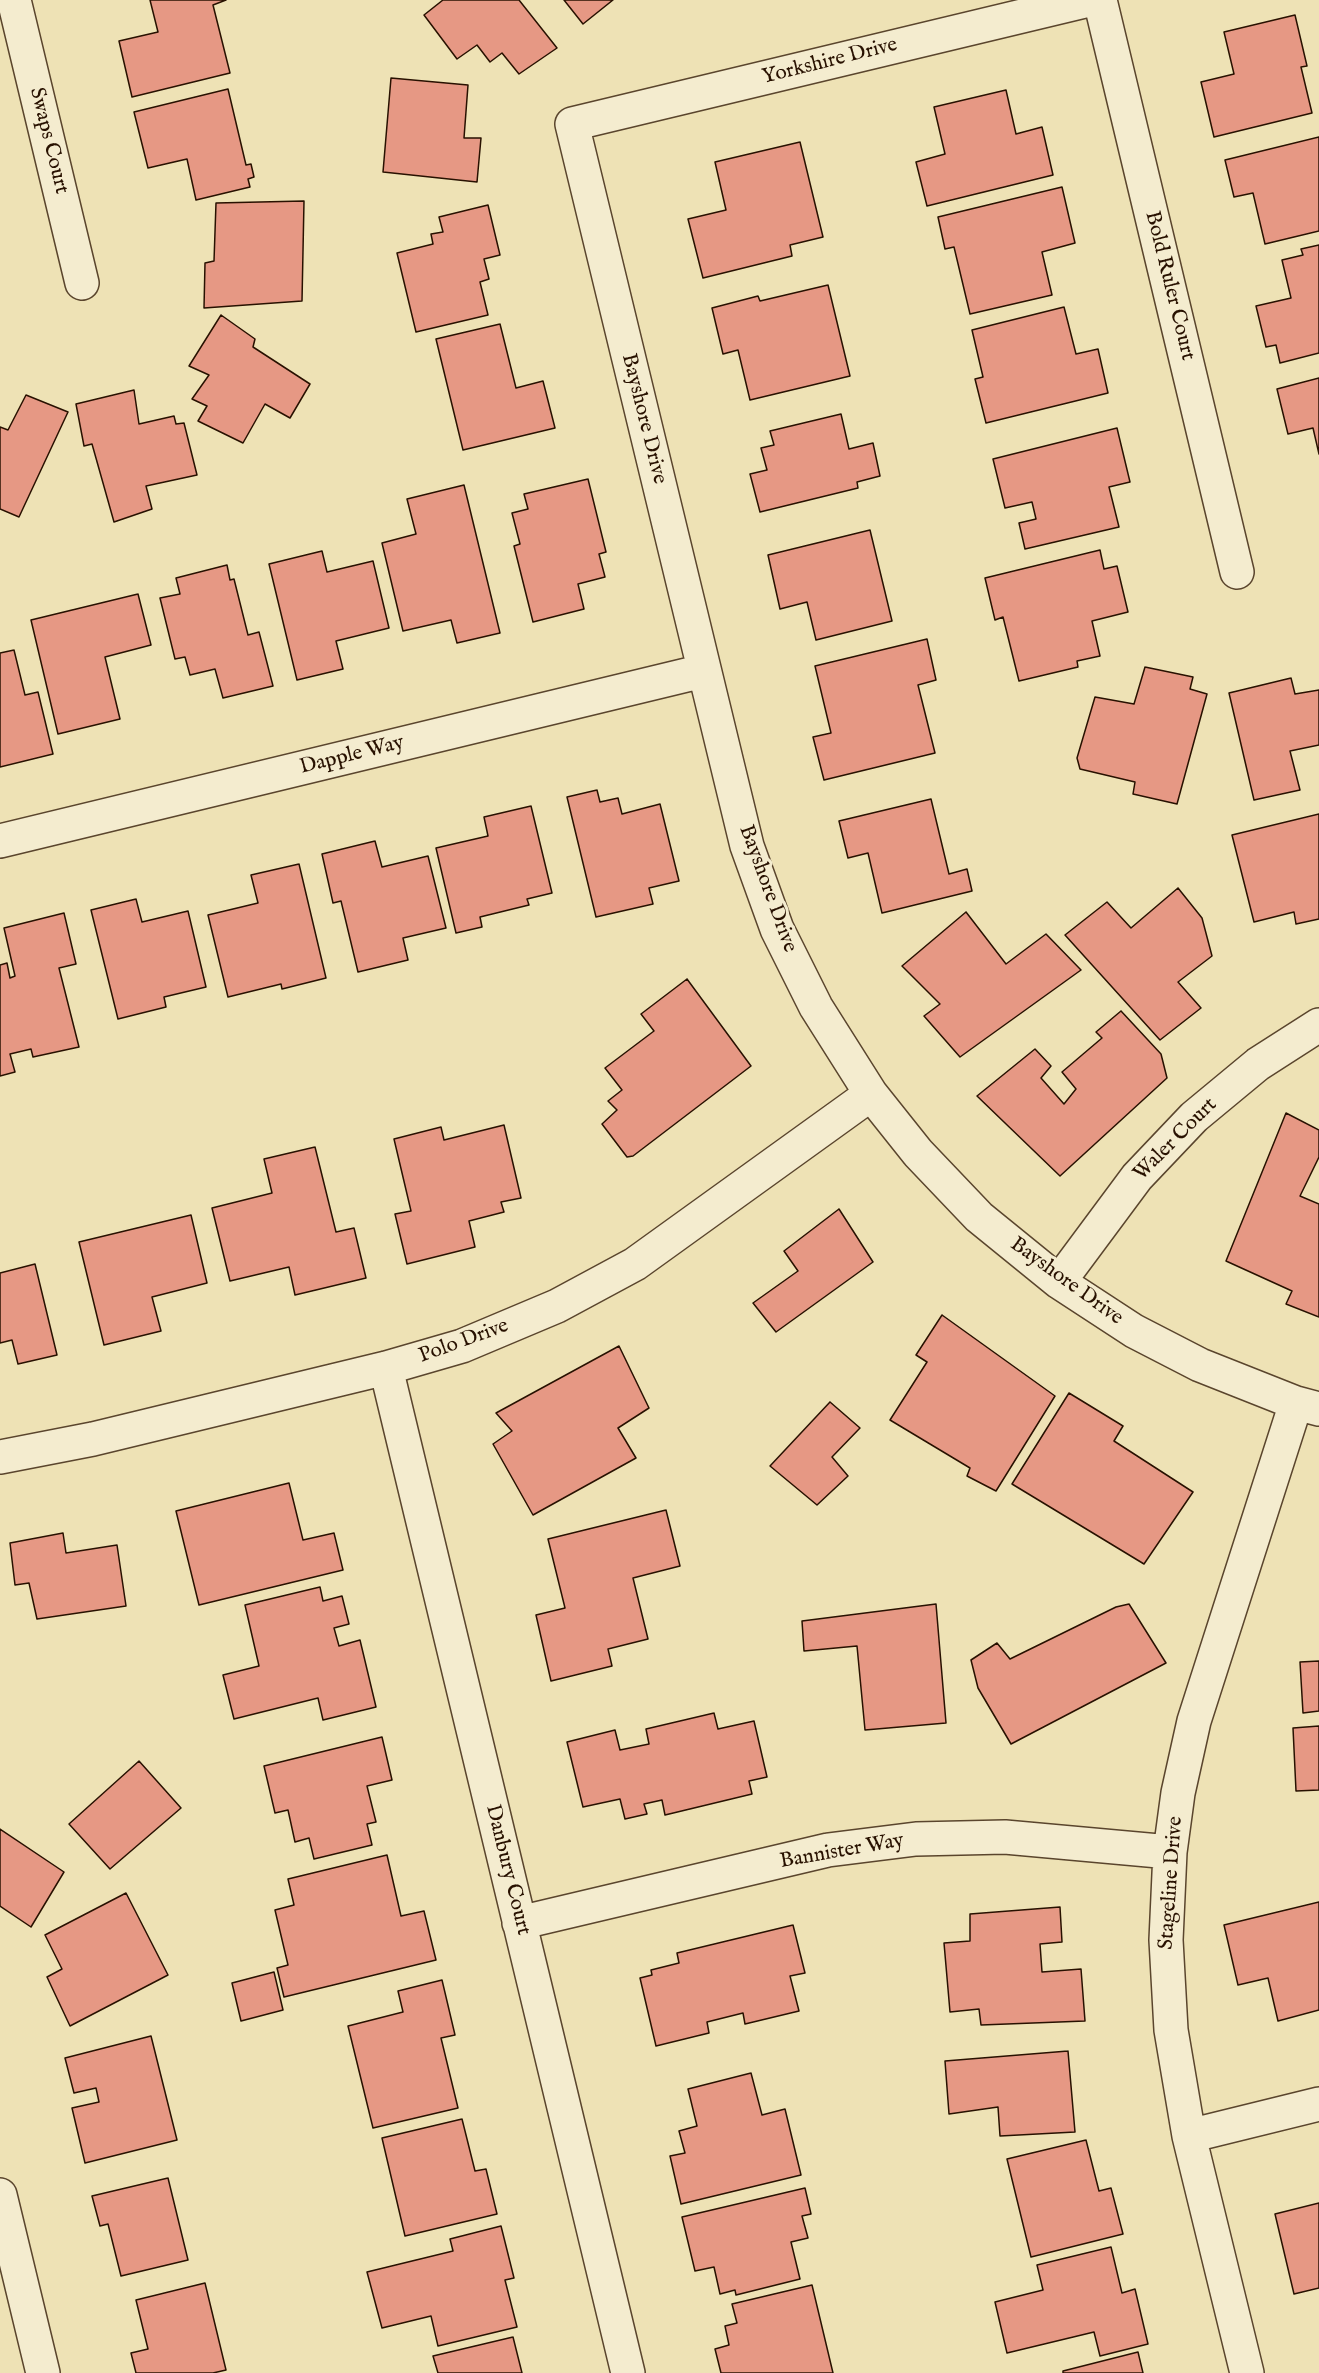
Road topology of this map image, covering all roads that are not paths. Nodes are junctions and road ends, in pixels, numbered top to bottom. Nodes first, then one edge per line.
1 (14, 0) edge
2 (1089, 0) edge
3 (1100, 0) edge
4 (572, 124) joint
5 (82, 283) dead end
6 (1237, 572) dead end
7 (704, 671) junction
8 (0, 841) edge
9 (1319, 1025) edge
10 (871, 1094) junction
11 (1059, 1282) junction
12 (386, 1368) junction
13 (1307, 1406) edge
14 (0, 1456) edge
15 (1170, 1852) junction
16 (519, 1923) junction
17 (1319, 2104) edge
18 (1189, 2136) junction
19 (0, 2195) edge
20 (43, 2373) edge
21 (628, 2373) edge
22 (1246, 2373) edge

1 - 5 street, Swaps Court
2 - 4 street, Yorkshire Drive
3 - 6 street, Bold Ruler Court
4 - 7 street, Bayshore Drive
7 - 8 street, Dapple Way
7 - 10 street, Bayshore Drive
9 - 11 street, Waler Court
10 - 11 street, Bayshore Drive
10 - 12 street, Polo Drive
11 - 13 street, Bayshore Drive
12 - 14 street, Polo Drive
12 - 16 street, Danbury Court
13 - 15 street, Stageline Drive
15 - 16 street, Bannister Way
15 - 18 street, Stageline Drive
16 - 21 street, Danbury Court
17 - 18 street
18 - 22 street, Stageline Drive
19 - 20 street

